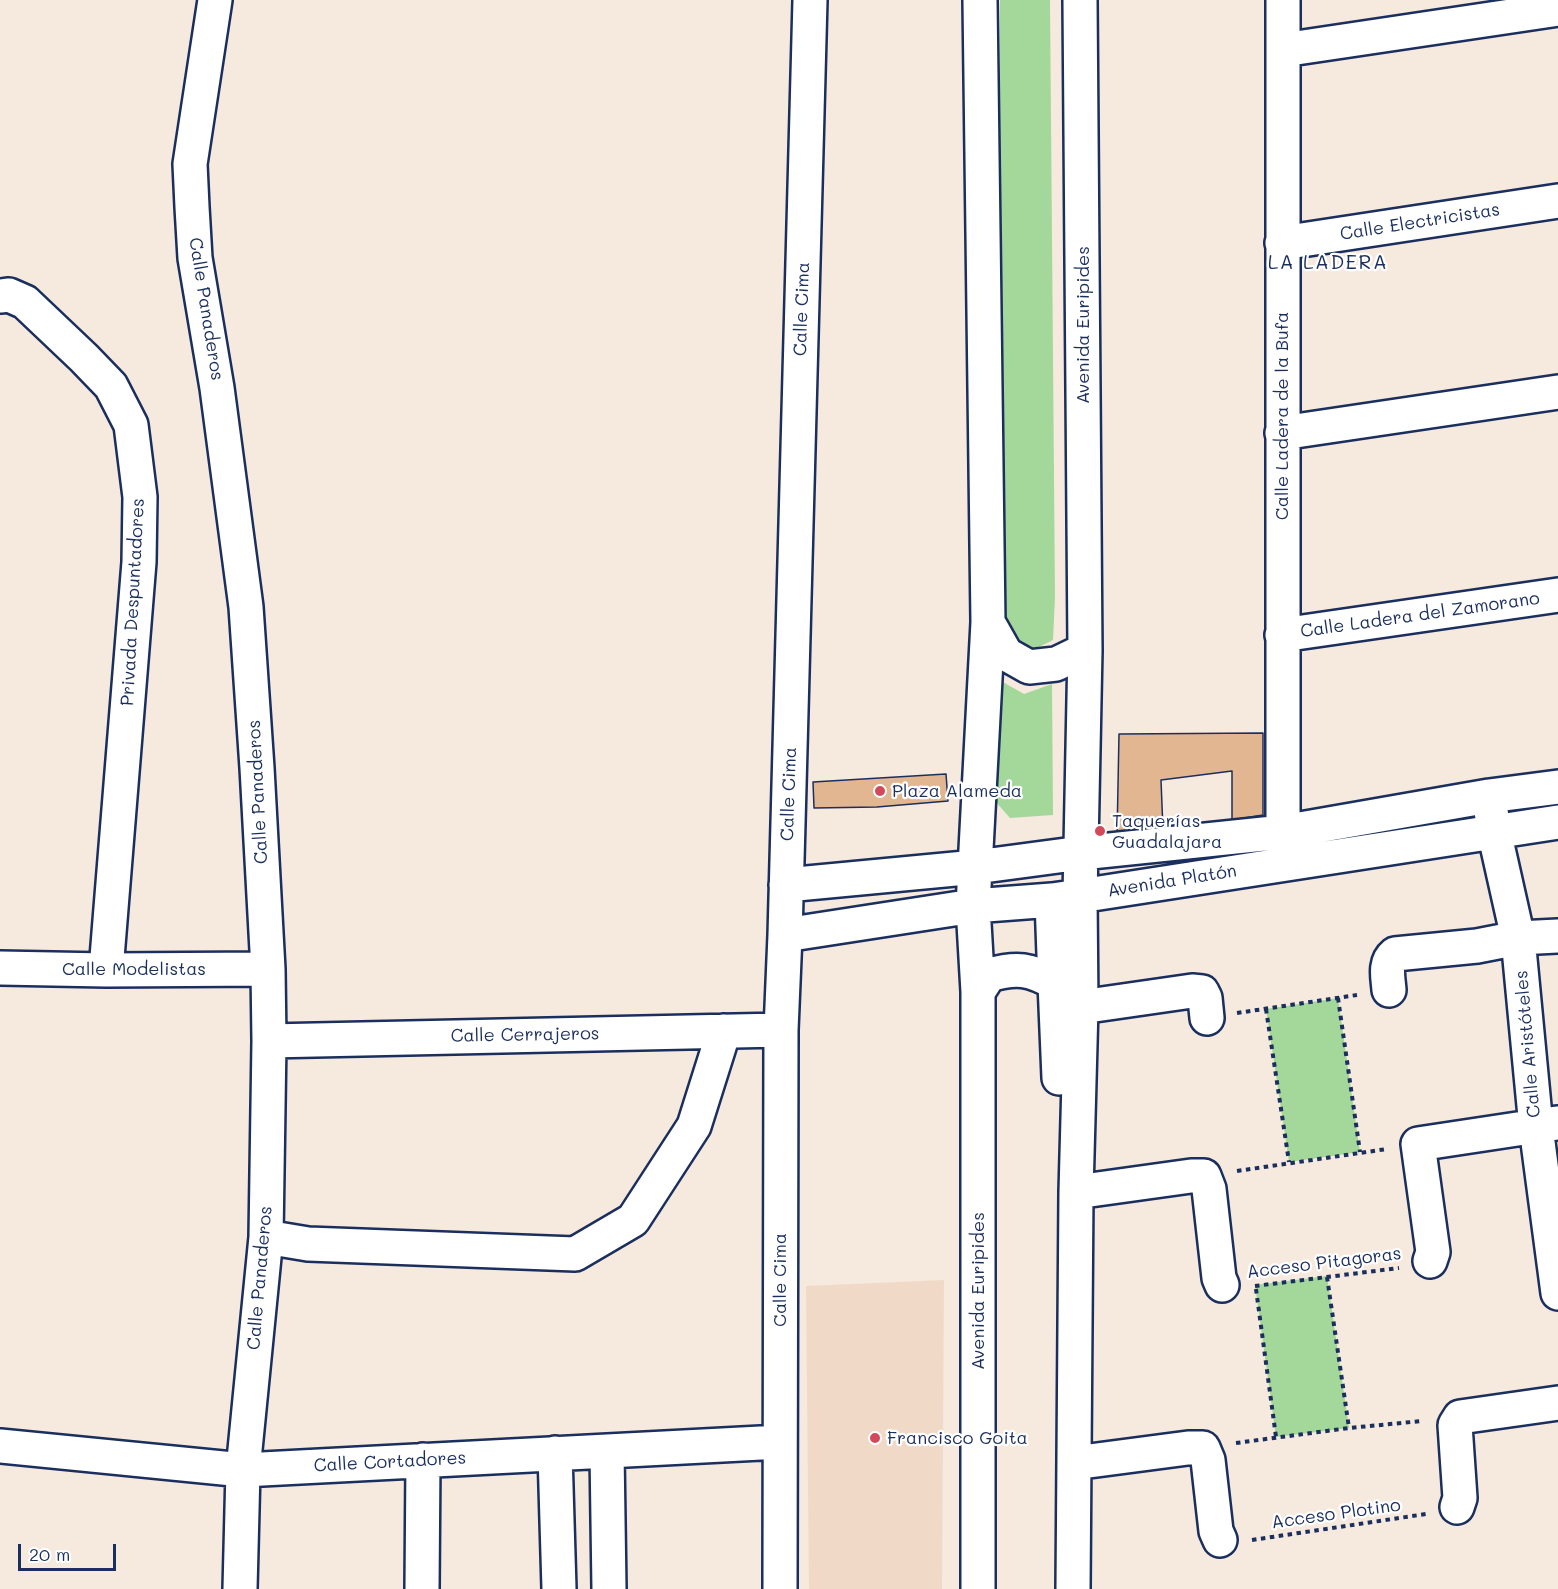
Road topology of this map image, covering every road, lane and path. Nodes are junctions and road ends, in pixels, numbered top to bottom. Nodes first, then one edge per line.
1 (215, 0) edge
2 (810, 0) edge
3 (980, 0) edge
4 (1080, 0) edge
5 (1283, 0) edge
6 (1558, 9) edge
7 (1283, 50) junction
8 (1558, 201) edge
9 (1282, 243) junction
10 (0, 296) edge
11 (1558, 392) edge
12 (1282, 433) junction
13 (1558, 595) edge
14 (988, 622) junction
15 (1282, 635) junction
16 (1085, 650) junction
17 (1558, 787) edge
18 (1489, 796) junction
19 (1558, 822) edge
20 (1283, 831) junction
21 (1494, 831) junction
22 (1081, 853) junction
23 (976, 867) junction
24 (786, 885) junction
25 (1066, 898) junction
26 (973, 906) junction
27 (786, 935) junction
28 (1558, 936) edge
29 (1518, 938) junction
30 (0, 968) edge
31 (268, 969) junction
32 (106, 970) junction
33 (1055, 983) junction
34 (1389, 990) joint
35 (978, 992) junction
36 (1338, 998) junction
37 (1081, 1007) junction
38 (1266, 1009) junction
39 (1207, 1018) joint
40 (781, 1030) junction
41 (724, 1031) junction
42 (269, 1041) junction
43 (1547, 1125) edge
44 (1078, 1137) junction
45 (1418, 1144) junction
46 (1360, 1152) junction
47 (1288, 1162) junction
48 (1204, 1176) junction
49 (1076, 1192) junction
50 (266, 1237) junction
51 (1430, 1262) joint
52 (1327, 1276) junction
53 (1222, 1285) joint
54 (1255, 1286) junction
55 (1558, 1293) edge
56 (1558, 1403) edge
57 (1460, 1418) junction
58 (1348, 1428) junction
59 (1276, 1437) junction
60 (780, 1442) junction
61 (0, 1446) edge
62 (1203, 1449) junction
63 (607, 1451) junction
64 (555, 1453) junction
65 (423, 1460) junction
66 (1074, 1463) junction
67 (243, 1470) junction
68 (1457, 1507) joint
69 (1220, 1540) joint
70 (240, 1589) edge
71 (422, 1589) edge
72 (559, 1589) edge
73 (609, 1589) edge
74 (780, 1589) edge
75 (978, 1589) edge
76 (1073, 1589) edge

1 - 31 street, Calle Panaderos
2 - 24 street, Calle Cima
3 - 14 street, Avenida Euripides
4 - 16 street, Avenida Euripides
5 - 7 street, Calle Ladera de la Bufa
6 - 7 street
7 - 9 street, Calle Ladera de la Bufa
8 - 9 street, Calle Electricistas
9 - 12 street, Calle Ladera de la Bufa
10 - 32 street, Privada Despuntadores
11 - 12 street
12 - 15 street, Calle Ladera de la Bufa
13 - 15 street, Calle Ladera del Zamorano
14 - 16 street, Avenida Euripides
14 - 23 street, Avenida Euripides
15 - 20 street, Calle Ladera de la Bufa
16 - 22 street, Avenida Euripides
17 - 18 street, Avenida Platón
18 - 20 street, Avenida Platón
18 - 21 street, Calle Aristóteles
19 - 21 street, Avenida Platón
20 - 22 street, Avenida Platón
21 - 25 street, Avenida Platón
21 - 29 street, Calle Aristóteles
22 - 23 street, Avenida Platón
22 - 25 street, Avenida Euripides
23 - 24 street, Avenida Platón
23 - 26 street, Avenida Euripides
24 - 27 street, Calle Cima
25 - 26 street, Avenida Platón
25 - 33 street, Avenida Euripides
25 - 37 street, Avenida Euripides
26 - 27 street, Avenida Platón
26 - 35 street, Avenida Euripides
27 - 40 street, Calle Cima
28 - 29 street
29 - 34 street
29 - 43 street, Calle Aristóteles
30 - 32 street, Calle Modelistas
31 - 32 street, Calle Modelistas
31 - 42 street, Calle Panaderos
33 - 35 street
33 - 44 street, Avenida Euripides
34 - 36 path
35 - 75 street, Avenida Euripides
36 - 38 path
36 - 46 path
37 - 39 street
37 - 44 street, Avenida Euripides
38 - 39 path
38 - 47 path
40 - 41 street, Calle Cerrajeros
40 - 60 street, Calle Cima
41 - 42 street, Calle Cerrajeros
41 - 50 street
42 - 50 street, Calle Panaderos
43 - 45 street
43 - 55 street, Calle Aristóteles
44 - 49 street, Avenida Euripides
45 - 46 path
45 - 51 street
46 - 47 path
47 - 48 path
48 - 49 street
48 - 53 street
49 - 66 street, Avenida Euripides
50 - 67 street, Calle Panaderos
51 - 52 path, Acceso Pitagoras
52 - 54 path, Acceso Pitagoras
52 - 58 path
53 - 54 path, Acceso Pitagoras
54 - 59 path
56 - 57 street
57 - 58 path
57 - 68 street
58 - 59 path
59 - 62 path
60 - 63 street, Calle Cortadores
60 - 74 street, Calle Cima
61 - 67 street, Calle Cortadores
62 - 66 street
62 - 69 street
63 - 64 street, Calle Cortadores
63 - 73 street
64 - 65 street, Calle Cortadores
64 - 72 street
65 - 67 street, Calle Cortadores
65 - 71 street
66 - 76 street, Avenida Euripides
67 - 70 street, Calle Panaderos
68 - 69 path, Acceso Plotino

